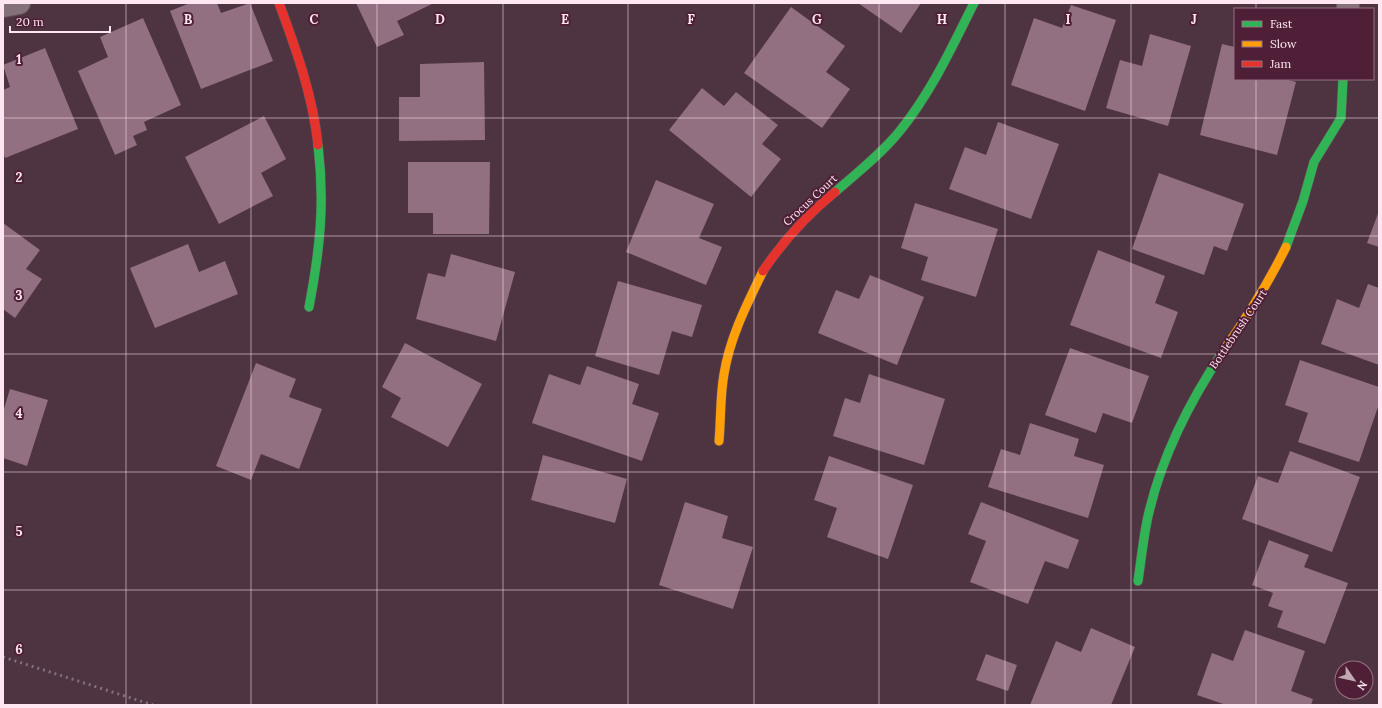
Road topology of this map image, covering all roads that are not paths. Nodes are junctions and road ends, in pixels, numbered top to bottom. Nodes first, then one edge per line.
1 (20, 3) edge
2 (279, 3) edge
3 (974, 3) edge
4 (3, 6) edge
5 (1343, 80) edge
6 (309, 307) dead end
7 (719, 441) dead end
8 (1138, 581) dead end

1 - 4 street
2 - 6 street
3 - 7 street, Crocus Court
5 - 8 street, Bottlebrush Court

